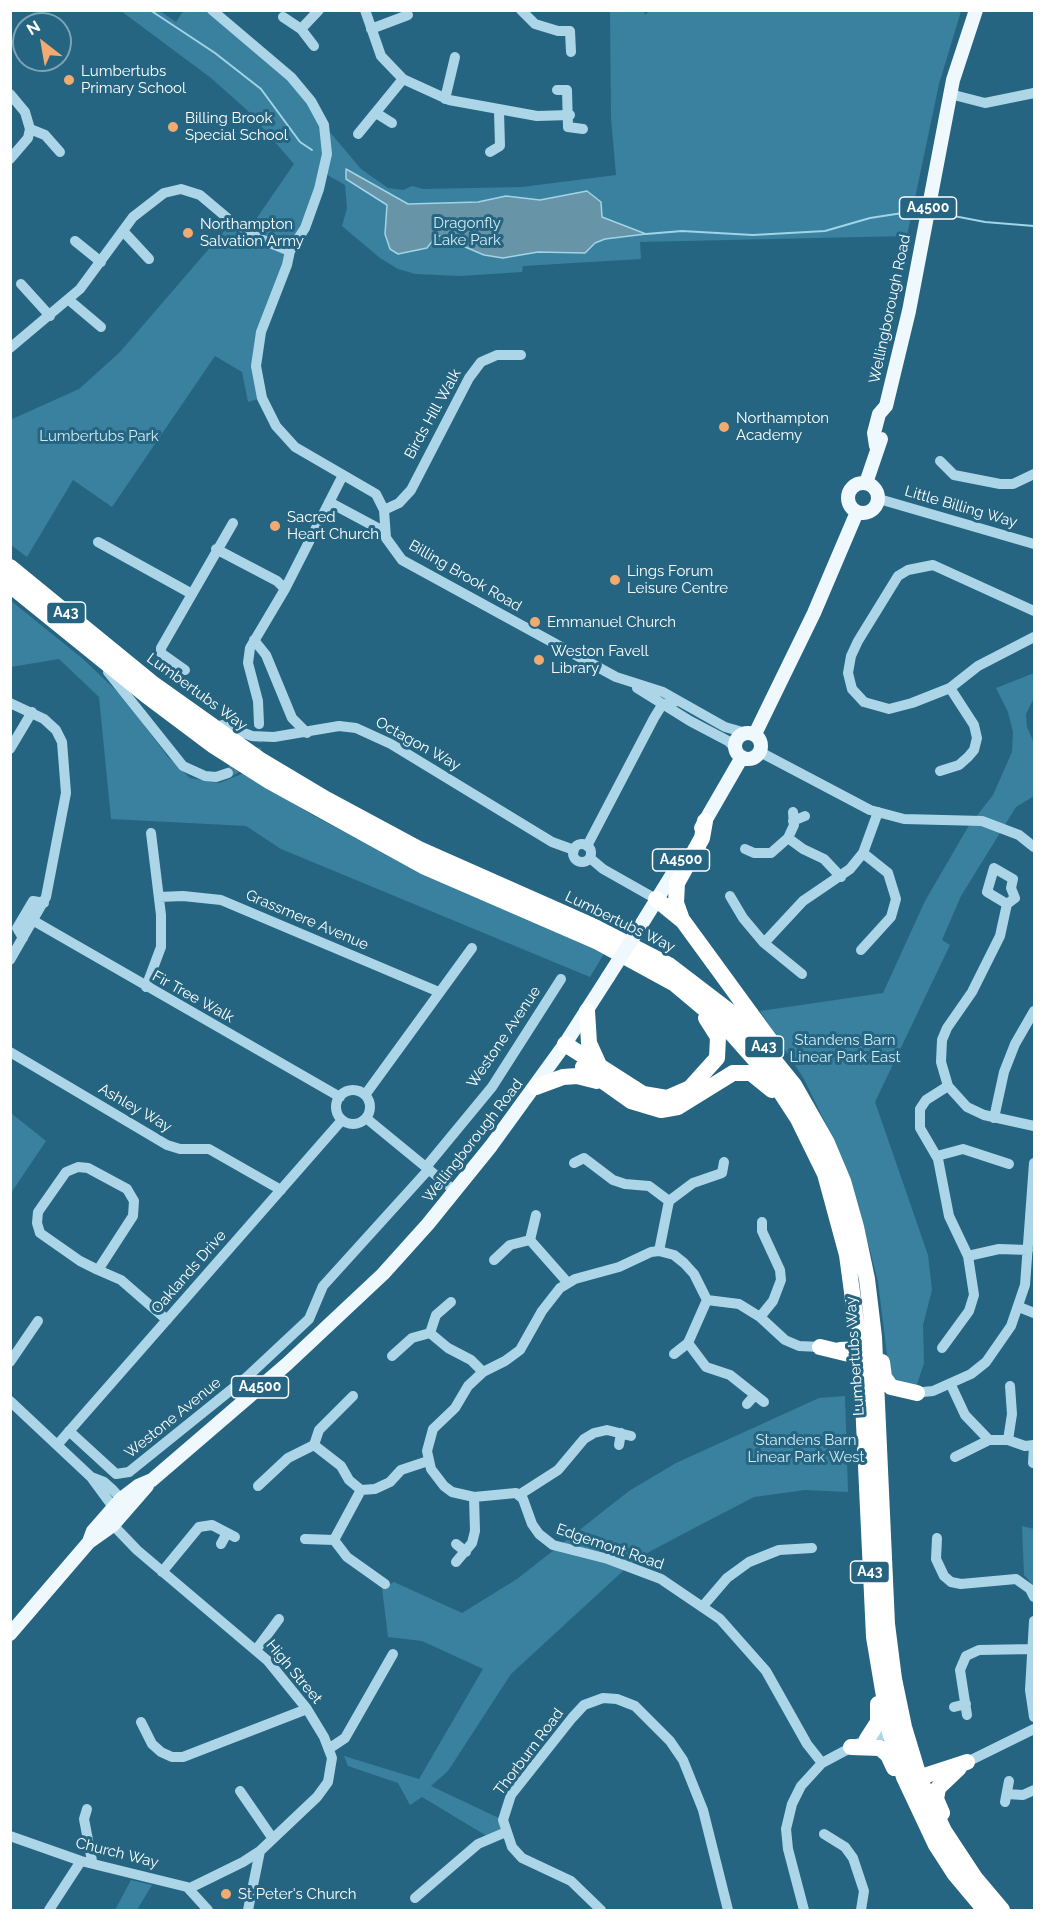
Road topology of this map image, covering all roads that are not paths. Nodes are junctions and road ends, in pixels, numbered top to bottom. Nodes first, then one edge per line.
1 (212, 10) edge
2 (319, 10) edge
3 (365, 10) edge
4 (521, 10) edge
5 (976, 10) edge
6 (408, 15) dead end
7 (283, 17) dead end
8 (301, 28) junction
9 (371, 29) junction
10 (314, 46) dead end
11 (571, 52) dead end
12 (455, 57) dead end
13 (403, 79) junction
14 (557, 90) dead end
15 (1035, 93) edge
16 (10, 94) edge
17 (950, 94) junction
18 (445, 99) junction
19 (499, 111) junction
20 (376, 113) junction
21 (570, 115) junction
22 (392, 123) dead end
23 (30, 129) junction
24 (583, 129) dead end
25 (358, 134) dead end
26 (60, 152) dead end
27 (490, 152) dead end
28 (10, 159) edge
29 (123, 231) junction
30 (75, 241) dead end
31 (290, 251) junction
32 (149, 259) dead end
33 (101, 262) junction
34 (21, 284) dead end
35 (69, 300) junction
36 (50, 316) junction
37 (101, 327) dead end
38 (10, 348) edge
39 (521, 355) dead end
40 (940, 461) dead end
41 (1035, 474) edge
42 (344, 475) junction
43 (866, 483) junction
44 (879, 499) junction
45 (329, 502) junction
46 (384, 510) junction
47 (857, 512) junction
48 (232, 523) dead end
49 (385, 532) junction
50 (98, 542) dead end
51 (1035, 544) edge
52 (216, 549) junction
53 (10, 567) edge
54 (10, 585) edge
55 (285, 589) junction
56 (192, 594) junction
57 (1035, 611) edge
58 (1035, 637) edge
59 (254, 640) junction
60 (92, 653) junction
61 (185, 670) dead end
62 (632, 684) junction
63 (950, 688) junction
64 (678, 701) junction
65 (10, 703) edge
66 (662, 705) junction
67 (32, 712) junction
68 (199, 717) junction
69 (292, 718) junction
70 (259, 724) tunnel mouth
71 (307, 733) junction
72 (750, 734) junction
73 (282, 737) junction
74 (10, 749) edge
75 (760, 752) junction
76 (739, 753) junction
77 (940, 771) dead end
78 (228, 773) tunnel mouth
79 (878, 812) junction
80 (805, 816) dead end
81 (705, 821) junction
82 (151, 833) dead end
83 (788, 838) junction
84 (587, 846) junction
85 (1035, 847) edge
86 (745, 849) dead end
87 (574, 850) junction
88 (863, 854) junction
89 (590, 858) junction
90 (841, 877) junction
91 (730, 896) dead end
92 (159, 897) junction
93 (656, 899) junction
94 (44, 903) junction
95 (1007, 904) dead end
96 (34, 921) junction
97 (683, 921) junction
98 (23, 938) junction
99 (764, 943) junction
100 (471, 948) dead end
101 (861, 950) dead end
102 (10, 960) edge
103 (656, 972) junction
104 (802, 974) dead end
105 (561, 979) dead end
106 (146, 987) junction
107 (439, 992) junction
108 (587, 1011) junction
109 (1035, 1011) edge
110 (563, 1047) junction
111 (10, 1052) edge
112 (599, 1065) junction
113 (606, 1084) junction
114 (948, 1086) junction
115 (536, 1087) junction
116 (365, 1095) junction
117 (340, 1097) junction
118 (804, 1115) junction
119 (366, 1118) junction
120 (994, 1118) junction
121 (342, 1120) junction
122 (1035, 1126) edge
123 (937, 1156) junction
124 (573, 1163) dead end
125 (1009, 1164) dead end
126 (1035, 1164) edge
127 (428, 1168) junction
128 (735, 1176) dead end
129 (281, 1190) junction
130 (455, 1191) junction
131 (1033, 1197) edge
132 (669, 1201) junction
133 (536, 1215) dead end
134 (762, 1222) dead end
135 (856, 1227) junction
136 (530, 1240) junction
137 (1028, 1250) junction
138 (659, 1251) junction
139 (968, 1256) junction
140 (494, 1260) dead end
141 (98, 1270) junction
142 (568, 1283) junction
143 (860, 1284) junction
144 (707, 1300) junction
145 (451, 1302) dead end
146 (1018, 1307) junction
147 (1035, 1313) edge
148 (760, 1317) junction
149 (166, 1320) junction
150 (38, 1321) dead end
151 (430, 1333) junction
152 (688, 1343) junction
153 (820, 1347) junction
154 (942, 1348) dead end
155 (860, 1349) junction
156 (840, 1350) junction
157 (674, 1354) dead end
158 (392, 1356) dead end
159 (10, 1362) edge
160 (483, 1372) junction
161 (951, 1385) junction
162 (1010, 1386) dead end
163 (877, 1392) junction
164 (917, 1393) junction
165 (353, 1396) dead end
166 (10, 1401) edge
167 (747, 1404) dead end
168 (69, 1431) junction
169 (865, 1433) junction
170 (989, 1440) junction
171 (1008, 1440) junction
172 (58, 1444) junction
173 (315, 1445) junction
174 (619, 1445) dead end
175 (1035, 1445) edge
176 (955, 1457) dead end
177 (428, 1461) junction
178 (1033, 1463) edge
179 (880, 1482) junction
180 (258, 1486) dead end
181 (361, 1490) junction
182 (519, 1496) junction
183 (474, 1497) junction
184 (119, 1506) junction
185 (867, 1511) junction
186 (113, 1525) junction
187 (937, 1538) dead end
188 (305, 1539) dead end
189 (334, 1540) junction
190 (89, 1542) junction
191 (221, 1544) dead end
192 (456, 1544) dead end
193 (812, 1548) dead end
194 (466, 1552) junction
195 (456, 1562) dead end
196 (162, 1572) junction
197 (385, 1584) dead end
198 (1035, 1597) edge
199 (703, 1606) junction
200 (279, 1619) dead end
201 (1035, 1622) edge
202 (10, 1634) edge
203 (874, 1637) junction
204 (1032, 1649) junction
205 (256, 1650) junction
206 (393, 1654) dead end
207 (894, 1679) junction
208 (954, 1707) dead end
209 (307, 1709) junction
210 (1035, 1717) edge
211 (141, 1722) dead end
212 (1035, 1729) edge
213 (898, 1734) junction
214 (867, 1739) junction
215 (330, 1748) junction
216 (851, 1748) junction
217 (967, 1762) junction
218 (822, 1763) junction
219 (920, 1780) junction
220 (1009, 1781) dead end
221 (1035, 1790) edge
222 (240, 1791) dead end
223 (87, 1809) dead end
224 (840, 1829) dead end
225 (506, 1832) junction
226 (10, 1836) edge
227 (273, 1839) junction
228 (936, 1845) junction
229 (260, 1851) junction
230 (86, 1861) junction
231 (975, 1878) junction
232 (189, 1888) junction
233 (973, 1897) junction
234 (416, 1898) dead end
235 (865, 1909) edge
236 (50, 1911) edge
237 (208, 1911) edge
238 (248, 1911) edge
239 (601, 1911) edge
240 (728, 1911) edge
241 (804, 1911) edge
242 (985, 1911) edge
243 (1002, 1911) edge

1 - 31 street
2 - 8 street
3 - 9 street
4 - 11 street
5 - 17 main road, Wellingborough Road / A4500
6 - 9 street
7 - 8 street
8 - 10 street
9 - 13 street
12 - 18 street
13 - 18 street
13 - 20 street
14 - 21 street
15 - 17 street
16 - 23 street
17 - 43 main road, Wellingborough Road / A4500
18 - 19 street
19 - 21 street
19 - 27 street
20 - 22 street
20 - 25 street
21 - 24 street
23 - 26 street
23 - 28 street
29 - 31 street
29 - 32 street
29 - 33 street
30 - 33 street
31 - 42 street
33 - 35 street
34 - 36 street
35 - 36 street
35 - 37 street
36 - 38 street
39 - 46 street, Birds Hill Walk
40 - 41 street
42 - 45 street
42 - 46 street
43 - 44 main road
43 - 47 main road
44 - 47 main road
44 - 51 street, Little Billing Way
45 - 49 street
45 - 55 street
46 - 49 street, Billing Brook Road
47 - 72 main road
48 - 52 street
49 - 62 street, Billing Brook Road
50 - 56 street
52 - 55 street
52 - 56 street
53 - 68 highway, Lumbertubs Way / A43
54 - 60 highway, Lumbertubs Way / A43
55 - 59 street
56 - 61 street
57 - 63 street
58 - 63 street
59 - 69 street
59 - 70 street
60 - 78 street
60 - 103 highway, Lumbertubs Way / A43
62 - 64 street, Billing Brook Road
62 - 66 street, Billing Brook Road
63 - 77 street
64 - 66 street
64 - 72 street, Billing Brook Road
65 - 67 street
66 - 76 street, Billing Brook Road
66 - 84 street
67 - 74 street
67 - 94 street
68 - 73 street, Octagon Way
68 - 118 highway, Lumbertubs Way / A43
69 - 71 street
69 - 73 street
71 - 73 street, Octagon Way
71 - 87 street, Octagon Way
72 - 75 main road
72 - 76 main road
75 - 76 main road
75 - 79 street
76 - 81 main road, Wellingborough Road / A4500
79 - 85 street
79 - 88 street
80 - 83 street
81 - 93 main road, Wellingborough Road / A4500
81 - 97 highway
82 - 92 street
83 - 86 street
83 - 90 street
84 - 87 street
84 - 89 street
87 - 89 street
88 - 90 street
88 - 101 street
89 - 93 street
90 - 99 street
91 - 99 street
92 - 106 street
92 - 107 street, Grassmere Avenue
93 - 97 highway
93 - 108 main road, Wellingborough Road / A4500, bridge
94 - 96 street
94 - 98 street
95 - 114 street
96 - 98 street
96 - 106 street, Fir Tree Walk
97 - 118 highway
98 - 102 street
99 - 104 street
100 - 107 street
103 - 112 highway
103 - 118 highway, Lumbertubs Way / A43
105 - 127 street, Westone Avenue
106 - 117 street, Fir Tree Walk
107 - 116 street
108 - 110 main road, Wellingborough Road / A4500
108 - 112 highway
109 - 120 street
110 - 112 highway
110 - 113 highway
110 - 115 main road, Wellingborough Road / A4500
111 - 129 street, Ashley Way
113 - 115 highway
113 - 118 highway
114 - 120 street
114 - 123 street
115 - 130 main road, Wellingborough Road / A4500
116 - 117 street
116 - 119 street
117 - 121 street
118 - 135 highway, Lumbertubs Way / A43
118 - 143 highway, Lumbertubs Way / A43
119 - 121 street
119 - 127 street
120 - 122 street
121 - 129 street, Oaklands Drive
123 - 125 street
123 - 139 street
124 - 132 street
126 - 131 street
127 - 130 street
127 - 168 street, Westone Avenue
128 - 132 street
129 - 149 street, Oaklands Drive
130 - 184 main road, Wellingborough Road / A4500
131 - 137 street
132 - 138 street
133 - 136 street
134 - 148 street
135 - 143 highway, Lumbertubs Way / A43
135 - 155 highway
136 - 140 street
136 - 142 street
137 - 139 street
137 - 146 street
138 - 142 street
138 - 144 street
139 - 154 street
141 - 141 street
141 - 149 street
142 - 160 street
143 - 153 highway
143 - 155 highway, Lumbertubs Way / A43
143 - 163 highway, Lumbertubs Way / A43
143 - 164 highway
144 - 148 street
144 - 152 street
145 - 151 street
146 - 147 street
146 - 161 street
148 - 153 street
149 - 168 street, Oaklands Drive
150 - 159 street
151 - 158 street
151 - 160 street
152 - 157 street
152 - 167 street
153 - 156 highway
155 - 156 highway
155 - 169 highway, Lumbertubs Way / A43
156 - 169 highway
160 - 177 street
161 - 164 street
161 - 170 street
162 - 171 street
163 - 164 street
163 - 179 highway, Lumbertubs Way / A43
163 - 185 highway
164 - 179 highway
165 - 173 street
166 - 172 street
168 - 172 street, Oaklands Drive
169 - 185 highway, Lumbertubs Way / A43
170 - 171 street
170 - 176 street
171 - 175 street
172 - 184 street
173 - 180 street
173 - 181 street
174 - 182 street
175 - 178 street
177 - 181 street
177 - 183 street
179 - 207 highway, Lumbertubs Way / A43
181 - 189 street
182 - 183 street
182 - 199 street, Edgemont Road
183 - 194 street
184 - 186 main road, Wellingborough Road / A4500
184 - 190 main road, Wellingborough Road / A4500
185 - 203 highway, Lumbertubs Way / A43
186 - 190 main road, Wellingborough Road / A4500
186 - 196 street, High Street
187 - 198 street
188 - 189 street
189 - 197 street
190 - 202 main road, Wellingborough Road / A4500
191 - 196 street
192 - 194 street
193 - 199 street
194 - 195 street
196 - 205 street, High Street
199 - 218 street, Edgemont Road
200 - 205 street
201 - 204 street
203 - 213 highway, Lumbertubs Way / A43
203 - 214 highway
204 - 208 street
204 - 210 street
205 - 209 street, High Street
206 - 215 street
207 - 213 highway, Lumbertubs Way / A43
207 - 217 highway
209 - 211 street
209 - 215 street, High Street
212 - 217 street
213 - 214 street
213 - 219 highway, Lumbertubs Way / A43
213 - 228 highway, Lumbertubs Way / A43
214 - 216 street
215 - 227 street
216 - 218 street
216 - 228 highway
217 - 219 highway
217 - 231 highway
218 - 241 street
219 - 231 highway, Lumbertubs Way / A43
219 - 233 highway
220 - 221 street
222 - 227 street
223 - 230 street
224 - 235 street
225 - 234 street
225 - 239 street
225 - 240 street, Thorburn Road
226 - 230 street, Church Way
227 - 229 street
228 - 233 highway, Lumbertubs Way / A43
229 - 232 street
229 - 238 street
230 - 232 street, Church Way
230 - 236 street
231 - 243 highway, Lumbertubs Way / A43
232 - 237 street
233 - 242 highway, Lumbertubs Way / A43

